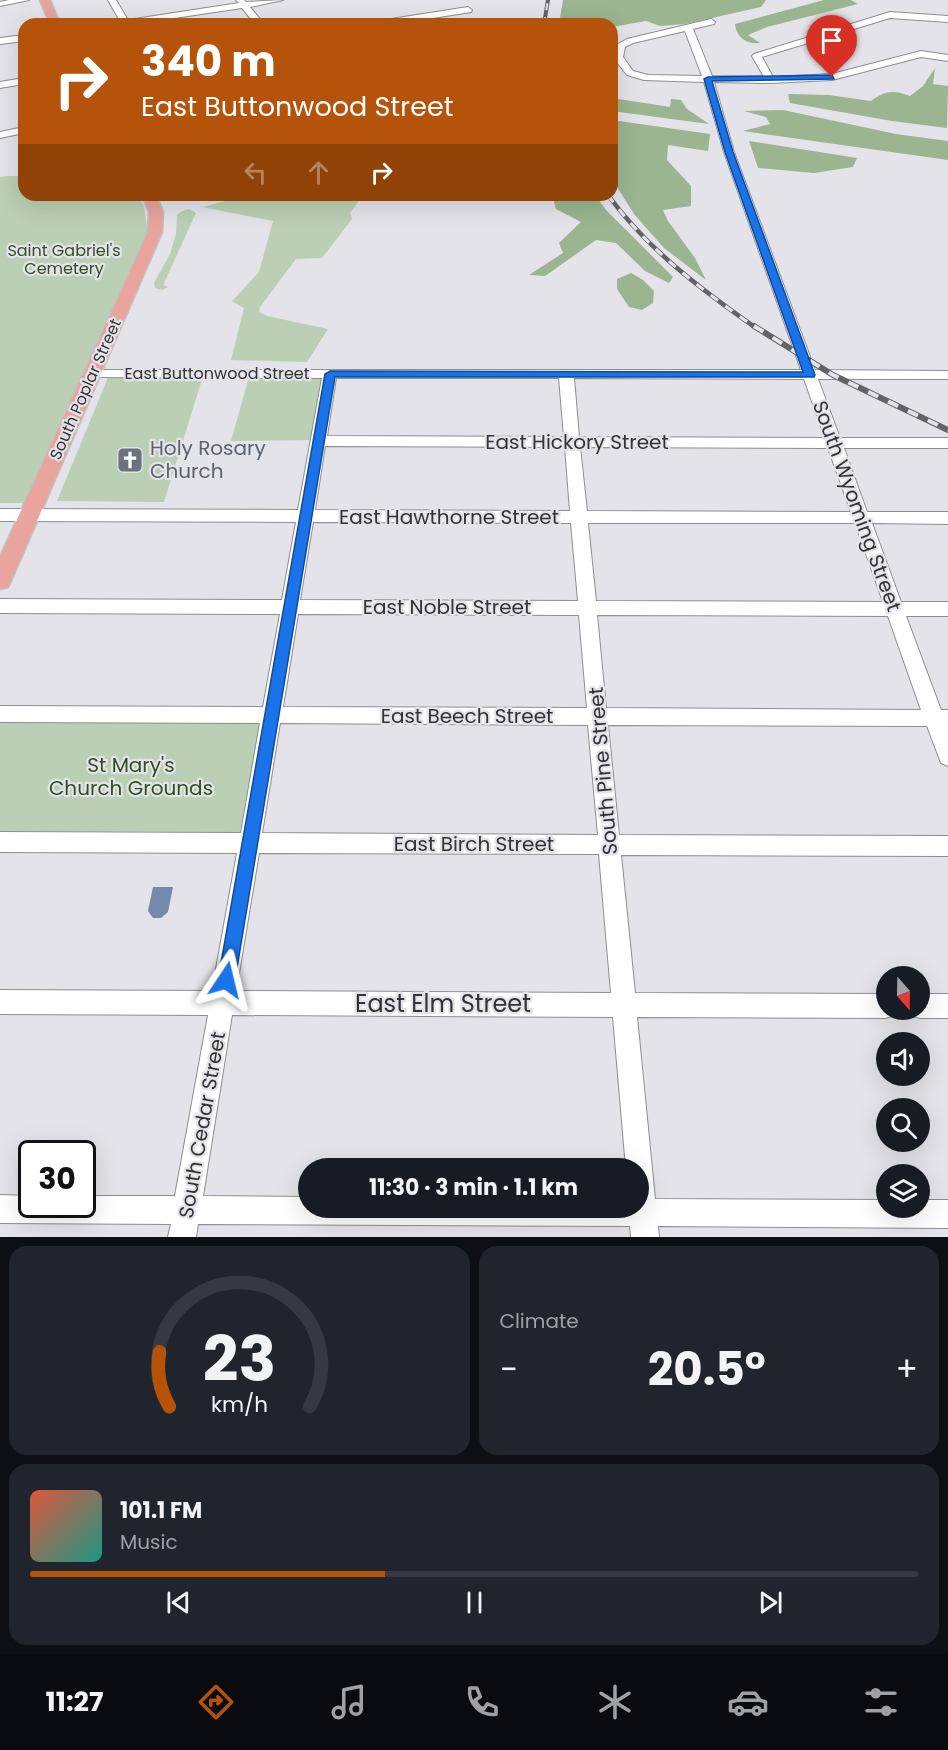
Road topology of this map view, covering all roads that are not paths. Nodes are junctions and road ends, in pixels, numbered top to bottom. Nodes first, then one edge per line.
1 (26, 0) edge
2 (45, 0) edge
3 (112, 0) edge
4 (279, 0) edge
5 (455, 0) edge
6 (242, 3) edge
7 (0, 4) edge
8 (426, 16) joint
9 (52, 18) edge
10 (120, 18) edge
11 (157, 18) edge
12 (255, 18) edge
13 (414, 18) edge
14 (948, 19) edge
15 (711, 22) dead end
16 (688, 27) junction
17 (18, 39) edge
18 (0, 41) edge
19 (948, 58) edge
20 (708, 79) junction
21 (770, 80) junction
22 (18, 82) edge
23 (0, 85) edge
24 (18, 131) edge
25 (0, 135) edge
26 (151, 201) edge
27 (92, 373) junction
28 (330, 374) junction
29 (567, 374) junction
30 (810, 375) junction
31 (948, 375) edge
32 (319, 441) junction
33 (573, 442) junction
34 (834, 443) junction
35 (948, 443) edge
36 (0, 515) edge
37 (29, 515) junction
38 (306, 516) junction
39 (579, 517) junction
40 (862, 518) junction
41 (948, 518) edge
42 (0, 581) edge
43 (0, 606) edge
44 (290, 607) junction
45 (588, 608) junction
46 (894, 609) junction
47 (948, 609) edge
48 (0, 714) edge
49 (272, 716) junction
50 (598, 717) junction
51 (941, 718) edge
52 (948, 757) edge
53 (0, 842) edge
54 (250, 843) junction
55 (609, 845) junction
56 (948, 846) edge
57 (0, 1002) edge
58 (223, 1003) junction
59 (624, 1005) junction
60 (876, 1006) edge
61 (930, 1006) edge
62 (948, 1006) edge
63 (638, 1158) edge
64 (0, 1209) edge
65 (187, 1209) junction
66 (948, 1214) edge
67 (644, 1224) edge
68 (182, 1237) edge

1 - 7 street
2 - 9 main road
3 - 10 street
4 - 6 street
5 - 8 street
6 - 11 street
6 - 12 street
8 - 13 street
14 - 21 street
15 - 16 street
16 - 20 street, South Wyoming Street
16 - 20 street
17 - 18 street
19 - 21 street
20 - 21 street
20 - 30 street, South Wyoming Street
22 - 23 street
24 - 25 street
26 - 27 main road, South Poplar Street
27 - 28 street, East Buttonwood Street
27 - 37 main road, South Poplar Street
28 - 29 street, East Buttonwood Street
28 - 32 street, South Cedar Street
29 - 30 street, East Buttonwood Street
29 - 33 street, South Pine Street
30 - 31 street, East Buttonwood Street
30 - 34 street, South Wyoming Street
32 - 33 street, East Hickory Street
32 - 38 street, South Cedar Street
33 - 34 street, East Hickory Street
33 - 39 street, South Pine Street
34 - 35 street, East Hickory Street
34 - 40 street, South Wyoming Street
36 - 37 street, East Hawthorne Street
37 - 38 street, East Hawthorne Street
37 - 42 main road, South Poplar Street
38 - 39 street, East Hawthorne Street
38 - 44 street, South Cedar Street
39 - 40 street, East Hawthorne Street
39 - 45 street, South Pine Street
40 - 41 street, East Hawthorne Street
40 - 46 street, South Wyoming Street
43 - 44 street, East Noble Street
44 - 45 street, East Noble Street
44 - 49 street, South Cedar Street
45 - 46 street, East Noble Street
45 - 50 street, South Pine Street
46 - 47 street, East Noble Street
46 - 51 street, South Wyoming Street
48 - 49 street, East Beech Street
49 - 50 street, East Beech Street
49 - 54 street, South Cedar Street
50 - 51 street, East Beech Street
50 - 55 street, South Pine Street
51 - 52 street, South Wyoming Street
53 - 54 street, East Birch Street
54 - 55 street, East Birch Street
54 - 58 street, South Cedar Street
55 - 56 street, East Birch Street
55 - 59 street, South Pine Street
57 - 58 street, East Elm Street
58 - 59 street, East Elm Street
58 - 65 street, South Cedar Street
59 - 60 street, East Elm Street
59 - 63 street, South Pine Street
61 - 62 street
64 - 65 street
65 - 67 street
65 - 68 street, South Cedar Street
66 - 67 street

